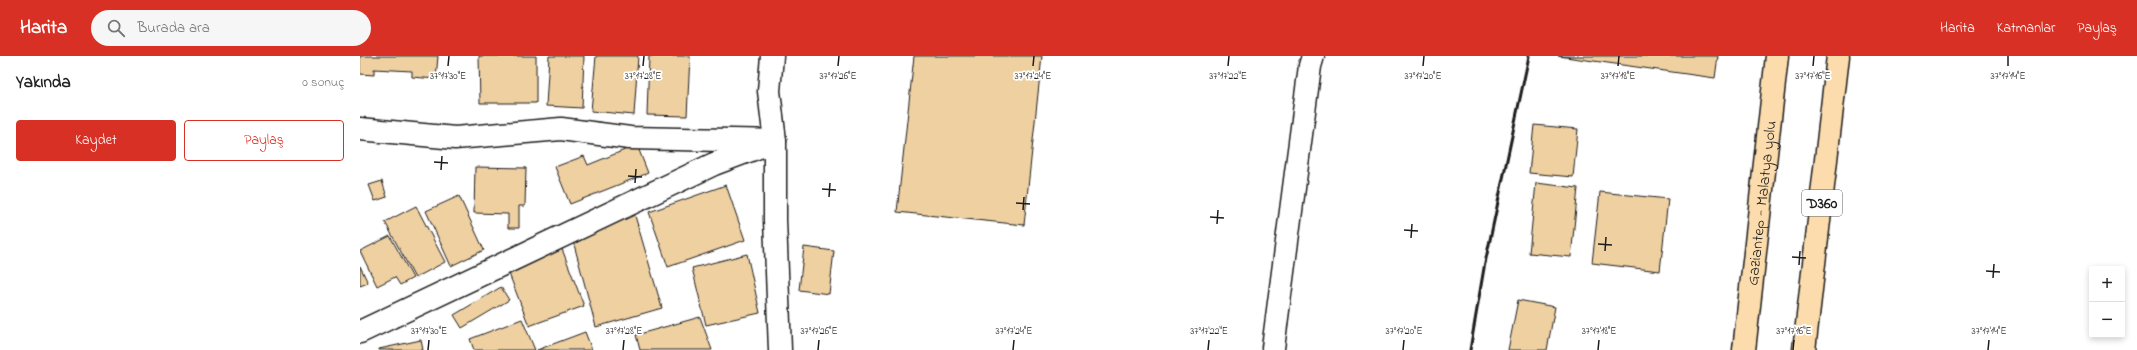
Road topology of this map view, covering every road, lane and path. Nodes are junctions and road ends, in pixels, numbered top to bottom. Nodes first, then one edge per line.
1 (772, 56) edge
2 (1313, 56) edge
3 (1778, 56) edge
4 (1838, 56) edge
5 (360, 129) edge
6 (775, 141) junction
7 (360, 332) edge
8 (1269, 349) edge
9 (780, 350) edge
10 (1744, 350) edge
11 (1804, 350) edge

1 - 6 street
2 - 8 street
3 - 10 highway, Gaziantep - Malatya yolu
4 - 11 highway, D360
5 - 6 street
6 - 7 street
6 - 9 street

